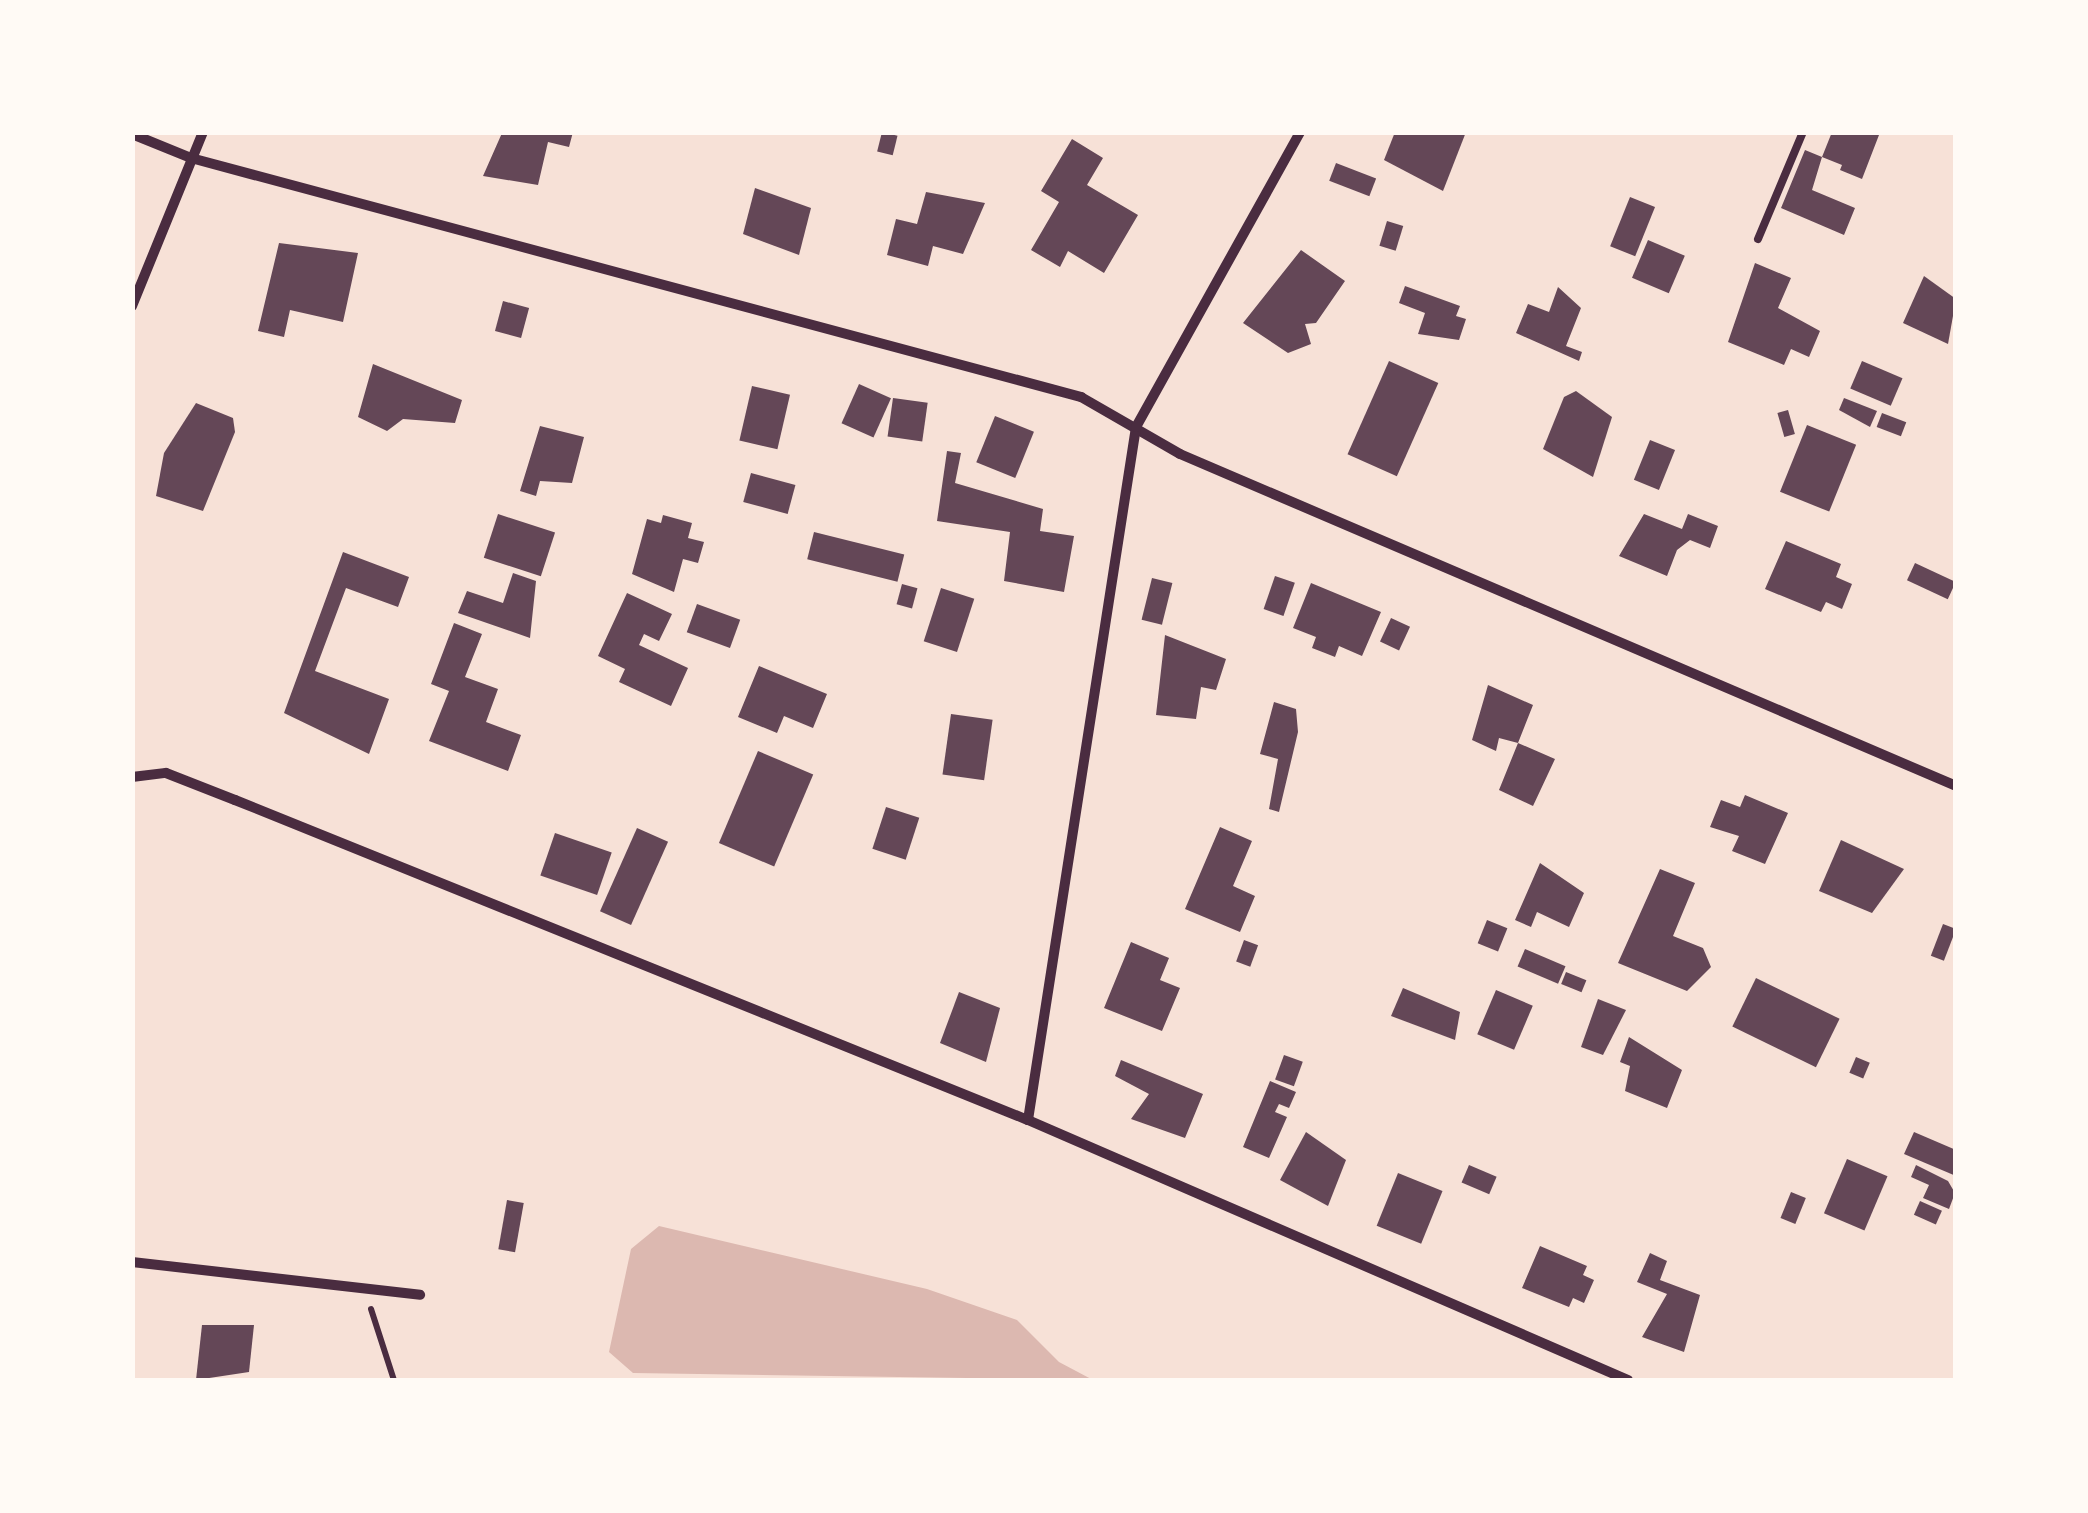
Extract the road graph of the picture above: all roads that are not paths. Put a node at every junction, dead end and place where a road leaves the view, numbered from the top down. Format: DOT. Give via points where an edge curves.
graph roads {
  1 [pos="203,132"];
  2 [pos="1300,132"];
  3 [pos="1803,132"];
  4 [pos="132,134"];
  5 [pos="191,158"];
  6 [pos="1758,240"];
  7 [pos="132,306"];
  8 [pos="1136,428"];
  9 [pos="132,776"];
  10 [pos="1956,786"];
  11 [pos="1028,1120"];
  12 [pos="132,1262"];
  13 [pos="420,1294"];
  14 [pos="1628,1380"];
  1 -- 5 [label="street"];
  2 -- 8 [label="street"];
  3 -- 6 [label="lane"];
  4 -- 5 [label="street"];
  5 -- 7 [label="street"];
  5 -- 8 [label="street" via="1081,397"];
  8 -- 10 [label="street" via="1180,454"];
  8 -- 11 [label="street"];
  9 -- 11 [label="street" via="166,773"];
  11 -- 14 [label="street"];
  12 -- 13 [label="street"];
}
